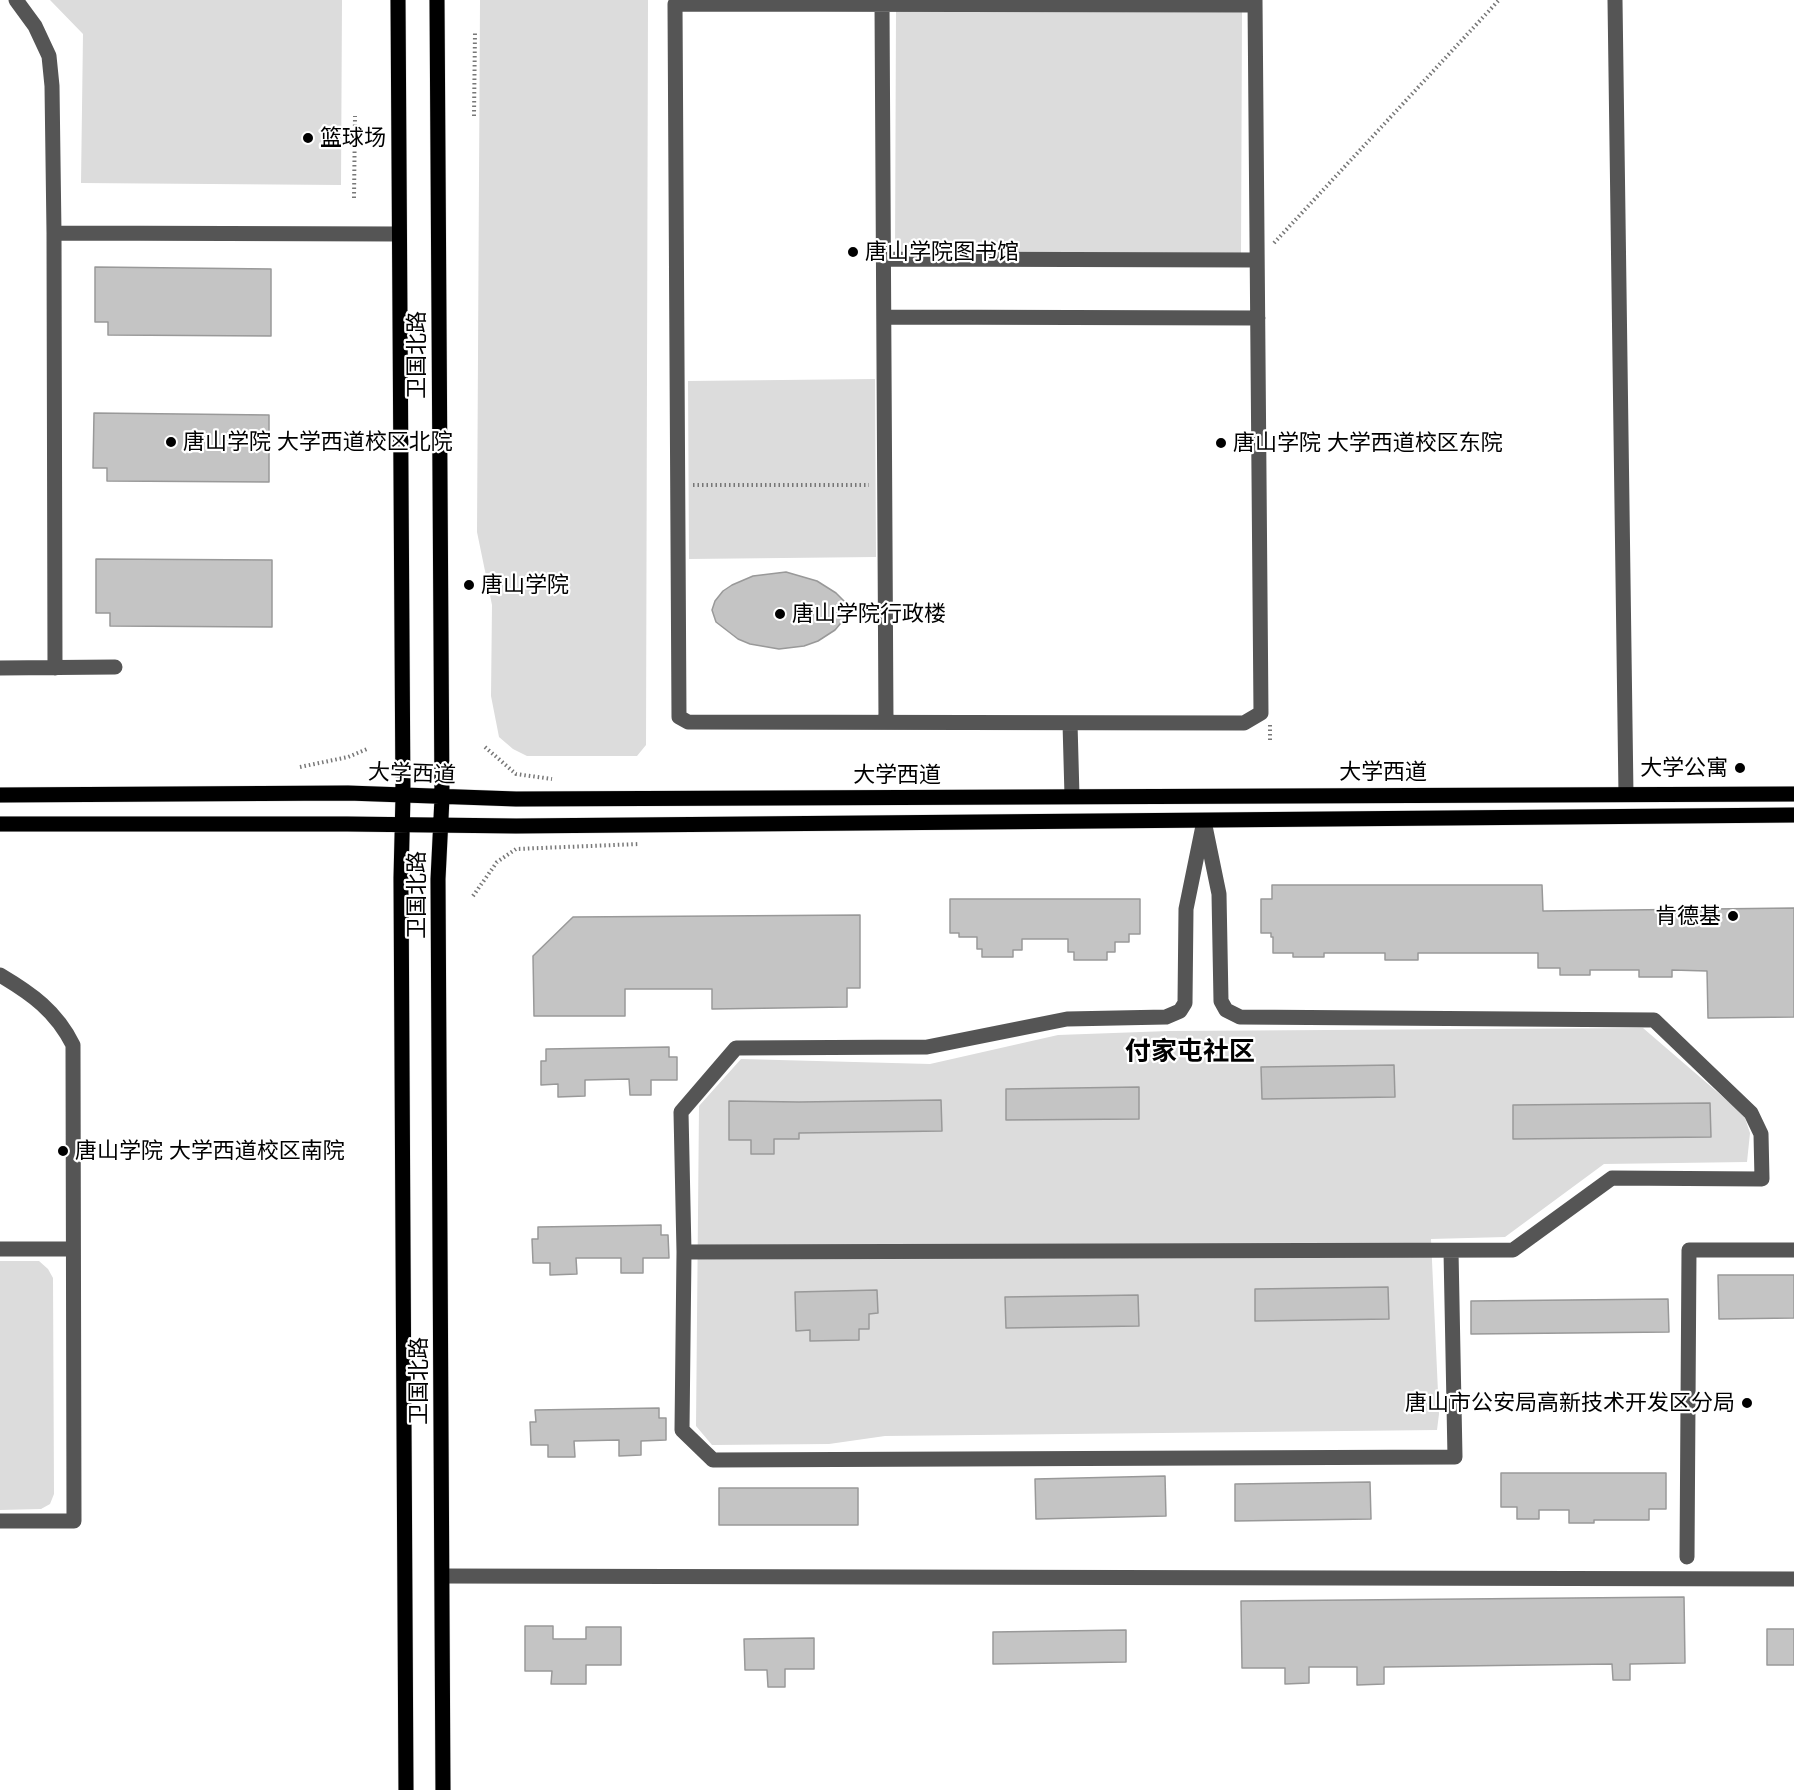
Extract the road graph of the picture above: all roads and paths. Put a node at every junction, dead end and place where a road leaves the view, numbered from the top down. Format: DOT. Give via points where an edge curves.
graph roads {
  1 [pos="16,0"];
  2 [pos="398,0"];
  3 [pos="437,0"];
  4 [pos="1499,0"];
  5 [pos="1616,0"];
  6 [pos="1255,2"];
  7 [pos="882,4"];
  8 [pos="475,32"];
  9 [pos="355,116"];
  10 [pos="474,116"];
  11 [pos="354,198"];
  12 [pos="54,233"];
  13 [pos="398,234"];
  14 [pos="1269,248"];
  15 [pos="884,259"];
  16 [pos="1257,260"];
  17 [pos="884,317"];
  18 [pos="1258,318"];
  19 [pos="678,485"];
  20 [pos="885,486"];
  21 [pos="115,667"];
  22 [pos="0,668"];
  23 [pos="55,668"];
  24 [pos="1270,719"];
  25 [pos="886,722"];
  26 [pos="1070,723"];
  27 [pos="1270,742"];
  28 [pos="485,747"];
  29 [pos="367,749"];
  30 [pos="300,767"];
  31 [pos="516,774"];
  32 [pos="1626,794"];
  33 [pos="1794,794"];
  34 [pos="0,795"];
  35 [pos="403,796"];
  36 [pos="1072,796"];
  37 [pos="442,798"];
  38 [pos="1794,815"];
  39 [pos="1204,820"];
  40 [pos="0,825"];
  41 [pos="402,826"];
  42 [pos="440,826"];
  43 [pos="516,849"];
  44 [pos="472,896"];
  45 [pos="0,975"];
  46 [pos="0,1249"];
  47 [pos="72,1249"];
  48 [pos="1794,1250"];
  49 [pos="1451,1251"];
  50 [pos="684,1252"];
  51 [pos="0,1521"];
  52 [pos="1687,1557"];
  53 [pos="443,1576"];
  54 [pos="1794,1579"];
  55 [pos="405,1790"];
  56 [pos="443,1790"];
  1 -- 12 [label="street" via="35,26 49,56"];
  2 -- 13 [label="main road, 卫国北路"];
  3 -- 37 [label="main road, 卫国北路"];
  4 -- 14 [label="path"];
  5 -- 32 [label="street"];
  6 -- 7 [label="street"];
  6 -- 16 [label="street"];
  7 -- 15 [label="street"];
  7 -- 19 [label="street" via="675,4"];
  8 -- 10 [label="path"];
  9 -- 11 [label="path"];
  12 -- 13 [label="street"];
  12 -- 23 [label="street"];
  13 -- 35 [label="main road, 卫国北路"];
  15 -- 16 [label="street"];
  15 -- 17 [label="street"];
  16 -- 18 [label="street"];
  17 -- 18 [label="street"];
  17 -- 20 [label="street"];
  18 -- 26 [label="street" via="1261,713 1244,723"];
  19 -- 20 [label="path"];
  19 -- 25 [label="street" via="679,717 688,722"];
  20 -- 25 [label="street"];
  21 -- 23 [label="street"];
  22 -- 23 [label="street"];
  24 -- 27 [label="path"];
  25 -- 26 [label="street"];
  26 -- 36 [label="street"];
  28 -- 31 [label="path"];
  29 -- 30 [label="path"];
  32 -- 33 [label="main road, 大学西道"];
  32 -- 36 [label="main road, 大学西道"];
  34 -- 35 [label="main road, 大学西道"];
  35 -- 37 [label="main road, 大学西道"];
  35 -- 41 [label="main road, 卫国北路"];
  36 -- 37 [label="main road, 大学西道"];
  37 -- 42 [label="main road, 卫国北路"];
  38 -- 39 [label="main road, 大学西道"];
  39 -- 42 [label="main road, 大学西道"];
  39 -- 49 [label="street" via="1219,894 1221,1001 1226,1010 1240,1017 1654,1020 1751,1113 1761,1134 1762,1179 1612,1178 1513,1250"];
  39 -- 50 [label="street" via="1186,909 1185,1003 1180,1011 1166,1017 1067,1019 927,1047 736,1048 681,1112"];
  40 -- 41 [label="main road, 大学西道"];
  41 -- 42 [label="main road, 大学西道"];
  41 -- 55 [label="main road, 卫国北路"];
  42 -- 53 [label="main road, 卫国北路"];
  43 -- 44 [label="path" via="497,862"];
  45 -- 47 [label="street" via="30,993 63,1025 73,1045"];
  46 -- 47 [label="street"];
  47 -- 51 [label="street" via="74,1521"];
  48 -- 52 [label="street" via="1689,1250"];
  49 -- 50 [label="street"];
  49 -- 50 [label="street" via="1455,1457 737,1460 713,1460 682,1430"];
  53 -- 54 [label="street"];
  53 -- 56 [label="main road, 卫国北路"];
}
